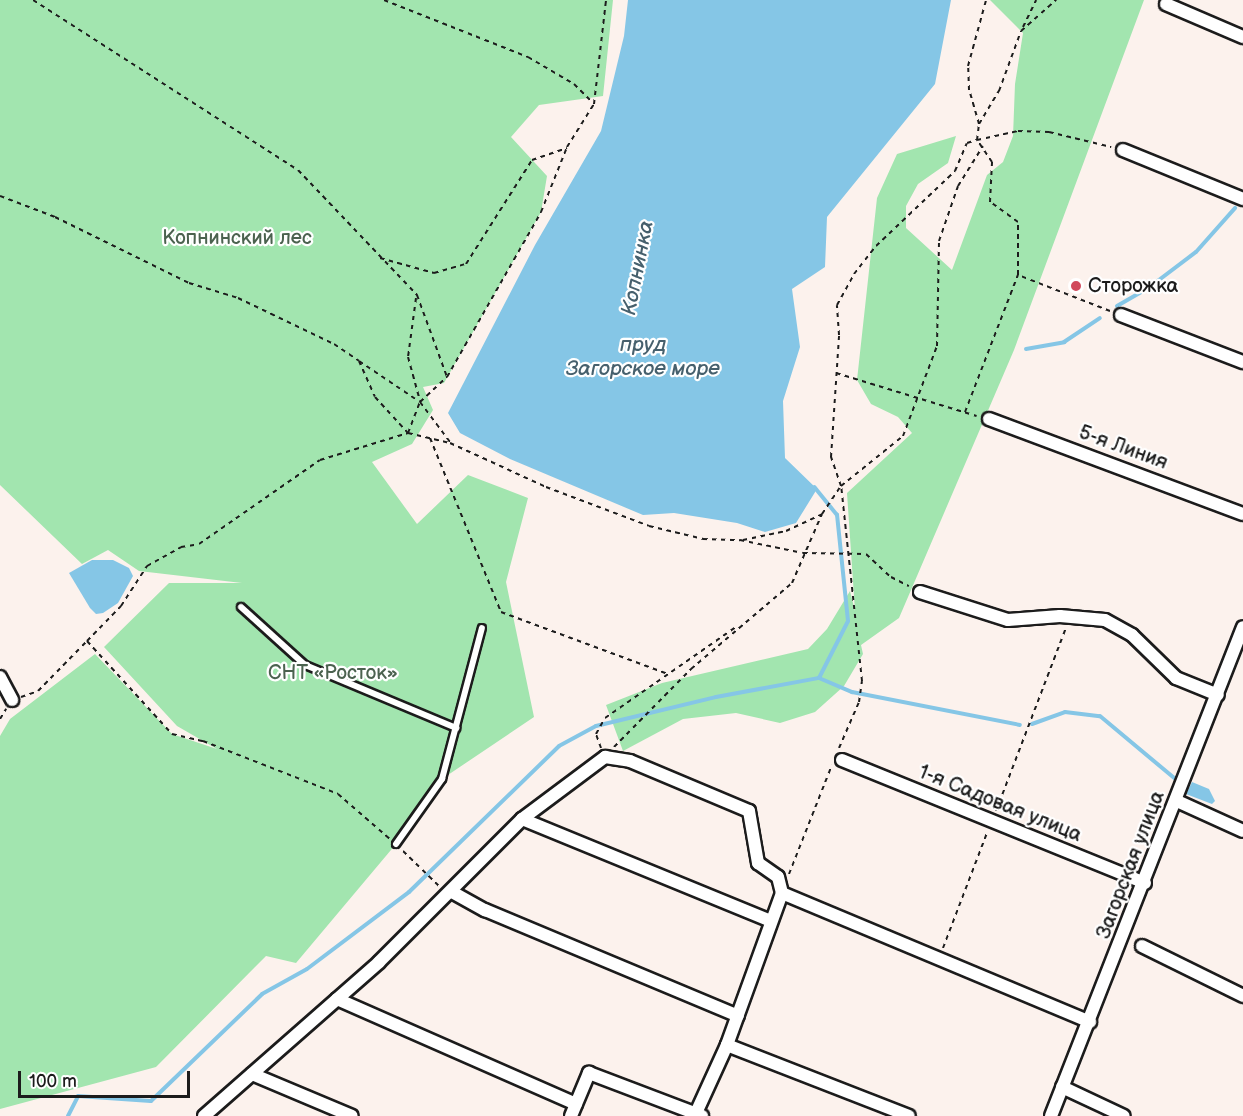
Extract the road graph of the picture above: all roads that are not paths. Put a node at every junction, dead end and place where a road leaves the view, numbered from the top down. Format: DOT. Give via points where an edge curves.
graph roads {
  1 [pos="1166,4"];
  2 [pos="1243,37"];
  3 [pos="1123,150"];
  4 [pos="1243,199"];
  5 [pos="1121,315"];
  6 [pos="1243,362"];
  7 [pos="989,419"];
  8 [pos="1243,514"];
  9 [pos="920,592"];
  10 [pos="241,607"];
  11 [pos="1243,627"];
  12 [pos="482,628"];
  13 [pos="1237,661"];
  14 [pos="0,677"];
  15 [pos="1218,695"];
  16 [pos="12,700"];
  17 [pos="456,728"];
  18 [pos="842,760"];
  19 [pos="1177,801"];
  20 [pos="522,819"];
  21 [pos="1243,831"];
  22 [pos="396,844"];
  23 [pos="1144,883"];
  24 [pos="452,892"];
  25 [pos="782,893"];
  26 [pos="771,921"];
  27 [pos="1142,945"];
  28 [pos="1243,996"];
  29 [pos="337,999"];
  30 [pos="738,1016"];
  31 [pos="1089,1022"];
  32 [pos="727,1045"];
  33 [pos="252,1074"];
  34 [pos="1062,1087"];
  35 [pos="574,1110"];
  36 [pos="699,1115"];
  37 [pos="204,1116"];
  38 [pos="352,1116"];
  39 [pos="909,1116"];
  40 [pos="1051,1116"];
  41 [pos="1124,1116"];
  1 -- 2 [label="street"];
  3 -- 4 [label="street"];
  5 -- 6 [label="street"];
  7 -- 8 [label="street, 5-я Линия"];
  9 -- 15 [label="street" via="1008,620 1105,620 1132,635 1176,678"];
  10 -- 17 [label="lane" via="305,665"];
  11 -- 13 [label="street, Загорская улица"];
  12 -- 17 [label="lane"];
  13 -- 15 [label="street, Загорская улица"];
  14 -- 16 [label="street"];
  15 -- 19 [label="street, Загорская улица"];
  17 -- 22 [label="lane" via="442,779"];
  18 -- 23 [label="street, 1-я Садовая улица"];
  19 -- 21 [label="street"];
  19 -- 23 [label="street, Загорская улица"];
  20 -- 24 [label="street"];
  20 -- 25 [label="street" via="605,757 630,761 749,811 758,863 778,877"];
  20 -- 26 [label="street"];
  23 -- 31 [label="street, Загорская улица"];
  24 -- 29 [label="street"];
  24 -- 30 [label="street" via="485,910"];
  25 -- 26 [label="street"];
  25 -- 31 [label="street"];
  26 -- 30 [label="street"];
  27 -- 28 [label="street"];
  29 -- 33 [label="street"];
  29 -- 35 [label="street"];
  30 -- 32 [label="street"];
  31 -- 34 [label="street, Загорская улица"];
  32 -- 36 [label="street"];
  32 -- 39 [label="street"];
  33 -- 37 [label="street"];
  33 -- 38 [label="street"];
  34 -- 40 [label="street, Загорская улица"];
  34 -- 41 [label="street"];
  35 -- 36 [label="street" via="589,1073"];
}
